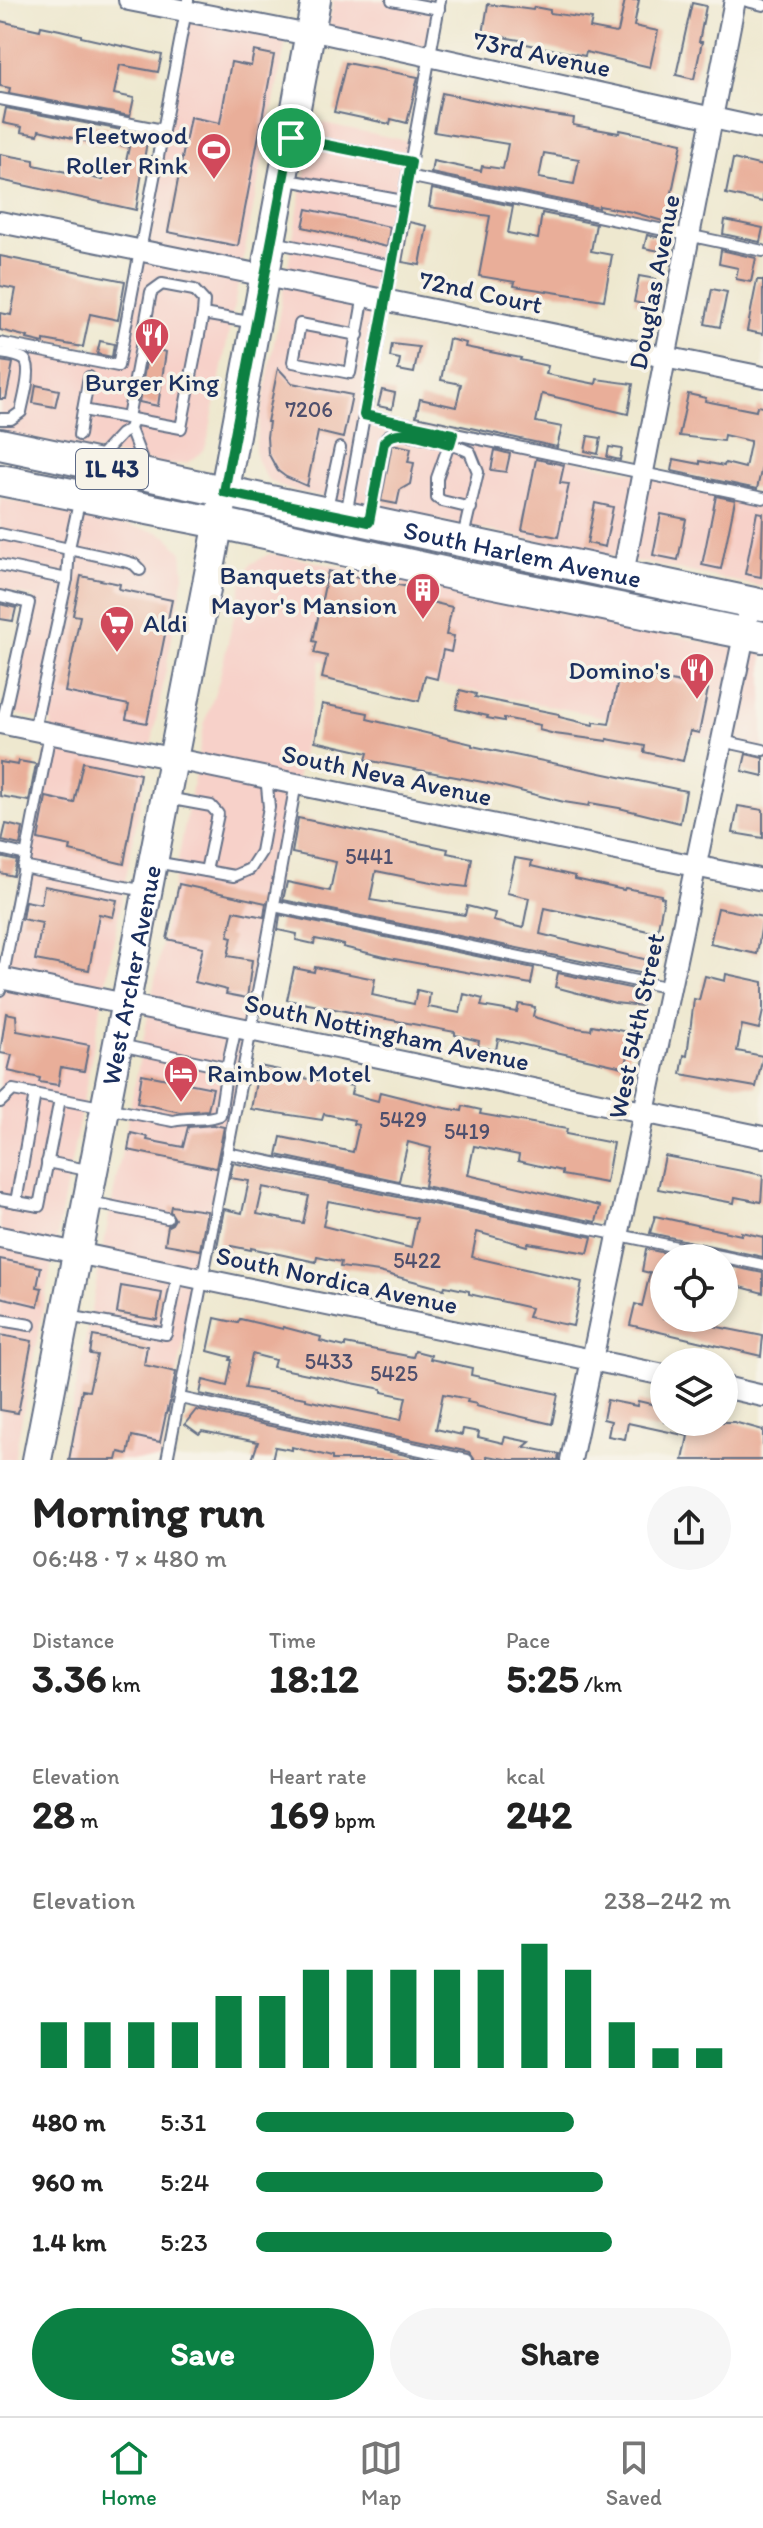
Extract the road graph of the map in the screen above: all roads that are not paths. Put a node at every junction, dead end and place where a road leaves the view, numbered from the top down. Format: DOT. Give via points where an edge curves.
graph roads {
  1 [pos="129,0"];
  2 [pos="316,0"];
  3 [pos="392,0"];
  4 [pos="735,0"];
  5 [pos="743,0"];
  6 [pos="440,5"];
  7 [pos="763,5"];
  8 [pos="187,6"];
  9 [pos="310,32"];
  10 [pos="430,56"];
  11 [pos="0,99"];
  12 [pos="713,118"];
  13 [pos="763,129"];
  14 [pos="163,130"];
  15 [pos="291,138"];
  16 [pos="411,162"];
  17 [pos="408,176"];
  18 [pos="283,179"];
  19 [pos="403,201"];
  20 [pos="0,222"];
  21 [pos="690,236"];
  22 [pos="271,241"];
  23 [pos="140,251"];
  24 [pos="763,251"];
  25 [pos="391,266"];
  26 [pos="265,274"];
  27 [pos="364,295"];
  28 [pos="385,299"];
  29 [pos="203,314"];
  30 [pos="256,323"];
  31 [pos="358,335"];
  32 [pos="0,343"];
  33 [pos="0,353"];
  34 [pos="666,357"];
  35 [pos="89,377"];
  36 [pos="763,377"];
  37 [pos="83,410"];
  38 [pos="364,415"];
  39 [pos="0,419"];
  40 [pos="130,422"];
  41 [pos="79,435"];
  42 [pos="451,439"];
  43 [pos="0,444"];
  44 [pos="340,448"];
  45 [pos="92,465"];
  46 [pos="643,474"];
  47 [pos="149,476"];
  48 [pos="0,480"];
  49 [pos="224,492"];
  50 [pos="80,496"];
  51 [pos="763,498"];
  52 [pos="471,508"];
  53 [pos="347,517"];
  54 [pos="219,523"];
  55 [pos="0,534"];
  56 [pos="462,541"];
  57 [pos="69,548"];
  58 [pos="0,565"];
  59 [pos="140,570"];
  60 [pos="623,574"];
  61 [pos="67,579"];
  62 [pos="0,596"];
  63 [pos="757,603"];
  64 [pos="754,635"];
  65 [pos="1,724"];
  66 [pos="42,732"];
  67 [pos="722,741"];
  68 [pos="763,750"];
  69 [pos="173,758"];
  70 [pos="262,776"];
  71 [pos="296,783"];
  72 [pos="165,798"];
  73 [pos="0,849"];
  74 [pos="26,855"];
  75 [pos="153,862"];
  76 [pos="696,866"];
  77 [pos="23,867"];
  78 [pos="206,871"];
  79 [pos="763,880"];
  80 [pos="147,891"];
  81 [pos="274,906"];
  82 [pos="1,982"];
  83 [pos="670,988"];
  84 [pos="125,1004"];
  85 [pos="243,1029"];
  86 [pos="118,1045"];
  87 [pos="227,1068"];
  88 [pos="35,1094"];
  89 [pos="60,1099"];
  90 [pos="0,1102"];
  91 [pos="106,1108"];
  92 [pos="644,1112"];
  93 [pos="763,1137"];
  94 [pos="227,1153"];
  95 [pos="47,1162"];
  96 [pos="94,1171"];
  97 [pos="0,1199"];
  98 [pos="16,1202"];
  99 [pos="88,1202"];
  100 [pos="167,1218"];
  101 [pos="618,1235"];
  102 [pos="0,1237"];
  103 [pos="79,1253"];
  104 [pos="763,1265"];
  105 [pos="178,1274"];
  106 [pos="203,1279"];
  107 [pos="66,1315"];
  108 [pos="0,1320"];
  109 [pos="30,1325"];
  110 [pos="592,1360"];
  111 [pos="650,1372"];
  112 [pos="738,1390"];
  113 [pos="763,1396"];
  114 [pos="180,1398"];
  115 [pos="37,1460"];
  116 [pos="167,1460"];
  117 [pos="467,1460"];
  118 [pos="571,1460"];
  1 -- 8 [label="street, 73rd Avenue"];
  2 -- 9 [label="main road, West Archer Avenue"];
  3 -- 6 [label="lane"];
  4 -- 12 [label="street, Douglas Avenue"];
  5 -- 7 [label="lane"];
  6 -- 10 [label="lane"];
  8 -- 9 [label="street, 73rd Avenue"];
  8 -- 14 [label="lane"];
  9 -- 10 [label="street, 73rd Avenue"];
  9 -- 15 [label="main road, West Archer Avenue"];
  10 -- 12 [label="street, 73rd Avenue"];
  10 -- 16 [label="lane"];
  11 -- 14 [label="lane"];
  12 -- 13 [label="street, 73rd Avenue"];
  12 -- 21 [label="street, Douglas Avenue"];
  14 -- 23 [label="lane"];
  15 -- 16 [label="lane"];
  15 -- 18 [label="main road, West Archer Avenue"];
  16 -- 17 [label="lane"];
  17 -- 19 [label="lane"];
  17 -- 21 [label="lane"];
  18 -- 19 [label="lane"];
  18 -- 22 [label="main road, West Archer Avenue"];
  19 -- 25 [label="lane"];
  20 -- 23 [label="street, 72nd Court"];
  21 -- 24 [label="lane"];
  21 -- 34 [label="street, Douglas Avenue"];
  22 -- 25 [label="lane"];
  22 -- 26 [label="main road, West Archer Avenue"];
  23 -- 26 [label="street, 72nd Court"];
  23 -- 32 [label="lane" via="118,366"];
  25 -- 28 [label="lane"];
  26 -- 27 [label="street, 72nd Court"];
  26 -- 30 [label="main road, West Archer Avenue"];
  27 -- 28 [label="street, 72nd Court"];
  27 -- 31 [label="lane"];
  28 -- 34 [label="street, 72nd Court"];
  28 -- 38 [label="lane"];
  29 -- 30 [label="lane"];
  29 -- 40 [label="lane" via="181,428"];
  29 -- 40 [label="lane" via="204,301 194,290 162,284 151,292"];
  30 -- 49 [label="main road, West Archer Avenue"];
  31 -- 31 [label="lane" via="350,373 293,362 300,324"];
  33 -- 39 [label="lane" via="24,359 29,372 21,412"];
  34 -- 36 [label="street, 72nd Court"];
  34 -- 46 [label="street, Douglas Avenue"];
  35 -- 37 [label="lane"];
  37 -- 40 [label="lane"];
  37 -- 41 [label="lane"];
  38 -- 42 [label="lane"];
  38 -- 53 [label="lane"];
  40 -- 45 [label="lane"];
  40 -- 47 [label="lane"];
  42 -- 46 [label="lane"];
  42 -- 52 [label="lane" via="470,452 478,472"];
  42 -- 52 [label="lane" via="437,478 437,498"];
  42 -- 53 [label="lane" via="397,433 388,437"];
  43 -- 45 [label="main road, South Harlem Avenue / IL 43"];
  44 -- 53 [label="lane"];
  45 -- 47 [label="main road, South Harlem Avenue / IL 43"];
  46 -- 51 [label="lane"];
  46 -- 60 [label="street, Douglas Avenue"];
  47 -- 49 [label="main road, South Harlem Avenue / IL 43"];
  48 -- 50 [label="main road, South Harlem Avenue / IL 43"];
  49 -- 53 [label="main road, South Harlem Avenue / IL 43"];
  49 -- 54 [label="main road, West Archer Avenue"];
  50 -- 54 [label="main road, South Harlem Avenue / IL 43"];
  50 -- 57 [label="lane"];
  52 -- 56 [label="lane"];
  53 -- 56 [label="main road, South Harlem Avenue / IL 43"];
  54 -- 64 [label="main road, South Harlem Avenue / IL 43"];
  54 -- 69 [label="main road, West Archer Avenue"];
  55 -- 57 [label="lane"];
  56 -- 60 [label="main road, South Harlem Avenue / IL 43"];
  57 -- 59 [label="lane"];
  57 -- 61 [label="lane"];
  58 -- 61 [label="lane"];
  60 -- 63 [label="main road, South Harlem Avenue / IL 43"];
  61 -- 66 [label="lane"];
  62 -- 65 [label="lane" via="29,603"];
  63 -- 64 [label="street, West 54th Street"];
  64 -- 67 [label="street, West 54th Street"];
  65 -- 66 [label="street, South Neva Avenue"];
  66 -- 69 [label="street, South Neva Avenue"];
  66 -- 74 [label="lane"];
  67 -- 68 [label="lane"];
  67 -- 76 [label="street, West 54th Street"];
  69 -- 70 [label="street, South Neva Avenue"];
  69 -- 72 [label="main road, West Archer Avenue"];
  70 -- 71 [label="street, South Neva Avenue"];
  70 -- 78 [label="lane" via="269,807 257,862 241,875"];
  71 -- 76 [label="street, South Neva Avenue"];
  71 -- 81 [label="lane"];
  72 -- 75 [label="main road, West Archer Avenue"];
  72 -- 78 [label="lane" via="211,806 218,814"];
  73 -- 74 [label="lane"];
  74 -- 77 [label="lane"];
  75 -- 78 [label="lane"];
  75 -- 80 [label="main road, West Archer Avenue"];
  76 -- 79 [label="street, South Neva Avenue"];
  76 -- 83 [label="street, West 54th Street"];
  77 -- 80 [label="lane"];
  77 -- 82 [label="lane"];
  80 -- 84 [label="main road, West Archer Avenue"];
  81 -- 83 [label="lane"];
  81 -- 85 [label="lane"];
  82 -- 84 [label="street, South Nottingham Avenue"];
  83 -- 92 [label="street, West 54th Street"];
  84 -- 85 [label="street, South Nottingham Avenue"];
  84 -- 86 [label="main road, West Archer Avenue"];
  85 -- 87 [label="lane"];
  85 -- 92 [label="street, South Nottingham Avenue"];
  85 -- 94 [label="lane"];
  86 -- 87 [label="lane"];
  86 -- 91 [label="main road, West Archer Avenue"];
  87 -- 91 [label="lane" via="220,1115 205,1120 173,1121"];
  88 -- 89 [label="lane"];
  88 -- 90 [label="lane" via="13,1090"];
  88 -- 98 [label="lane"];
  89 -- 91 [label="lane"];
  89 -- 95 [label="lane"];
  91 -- 96 [label="main road, West Archer Avenue"];
  92 -- 93 [label="street, South Nottingham Avenue"];
  92 -- 101 [label="street, West 54th Street"];
  94 -- 101 [label="lane"];
  94 -- 106 [label="lane"];
  95 -- 96 [label="lane"];
  95 -- 98 [label="lane" via="39,1206"];
  96 -- 99 [label="main road, West Archer Avenue"];
  97 -- 98 [label="lane"];
  99 -- 100 [label="lane"];
  99 -- 103 [label="main road, West Archer Avenue"];
  101 -- 104 [label="lane"];
  101 -- 110 [label="street, West 54th Street"];
  102 -- 103 [label="street, South Nordica Avenue"];
  103 -- 105 [label="street, South Nordica Avenue"];
  103 -- 107 [label="main road, West Archer Avenue"];
  105 -- 106 [label="street, South Nordica Avenue"];
  105 -- 107 [label="lane" via="166,1334"];
  106 -- 110 [label="street, South Nordica Avenue"];
  106 -- 114 [label="lane"];
  107 -- 115 [label="main road, West Archer Avenue"];
  108 -- 109 [label="lane"];
  110 -- 111 [label="street, South Nordica Avenue"];
  110 -- 118 [label="street, West 54th Street"];
  112 -- 113 [label="street"];
  114 -- 116 [label="lane"];
  114 -- 117 [label="lane"];
}
